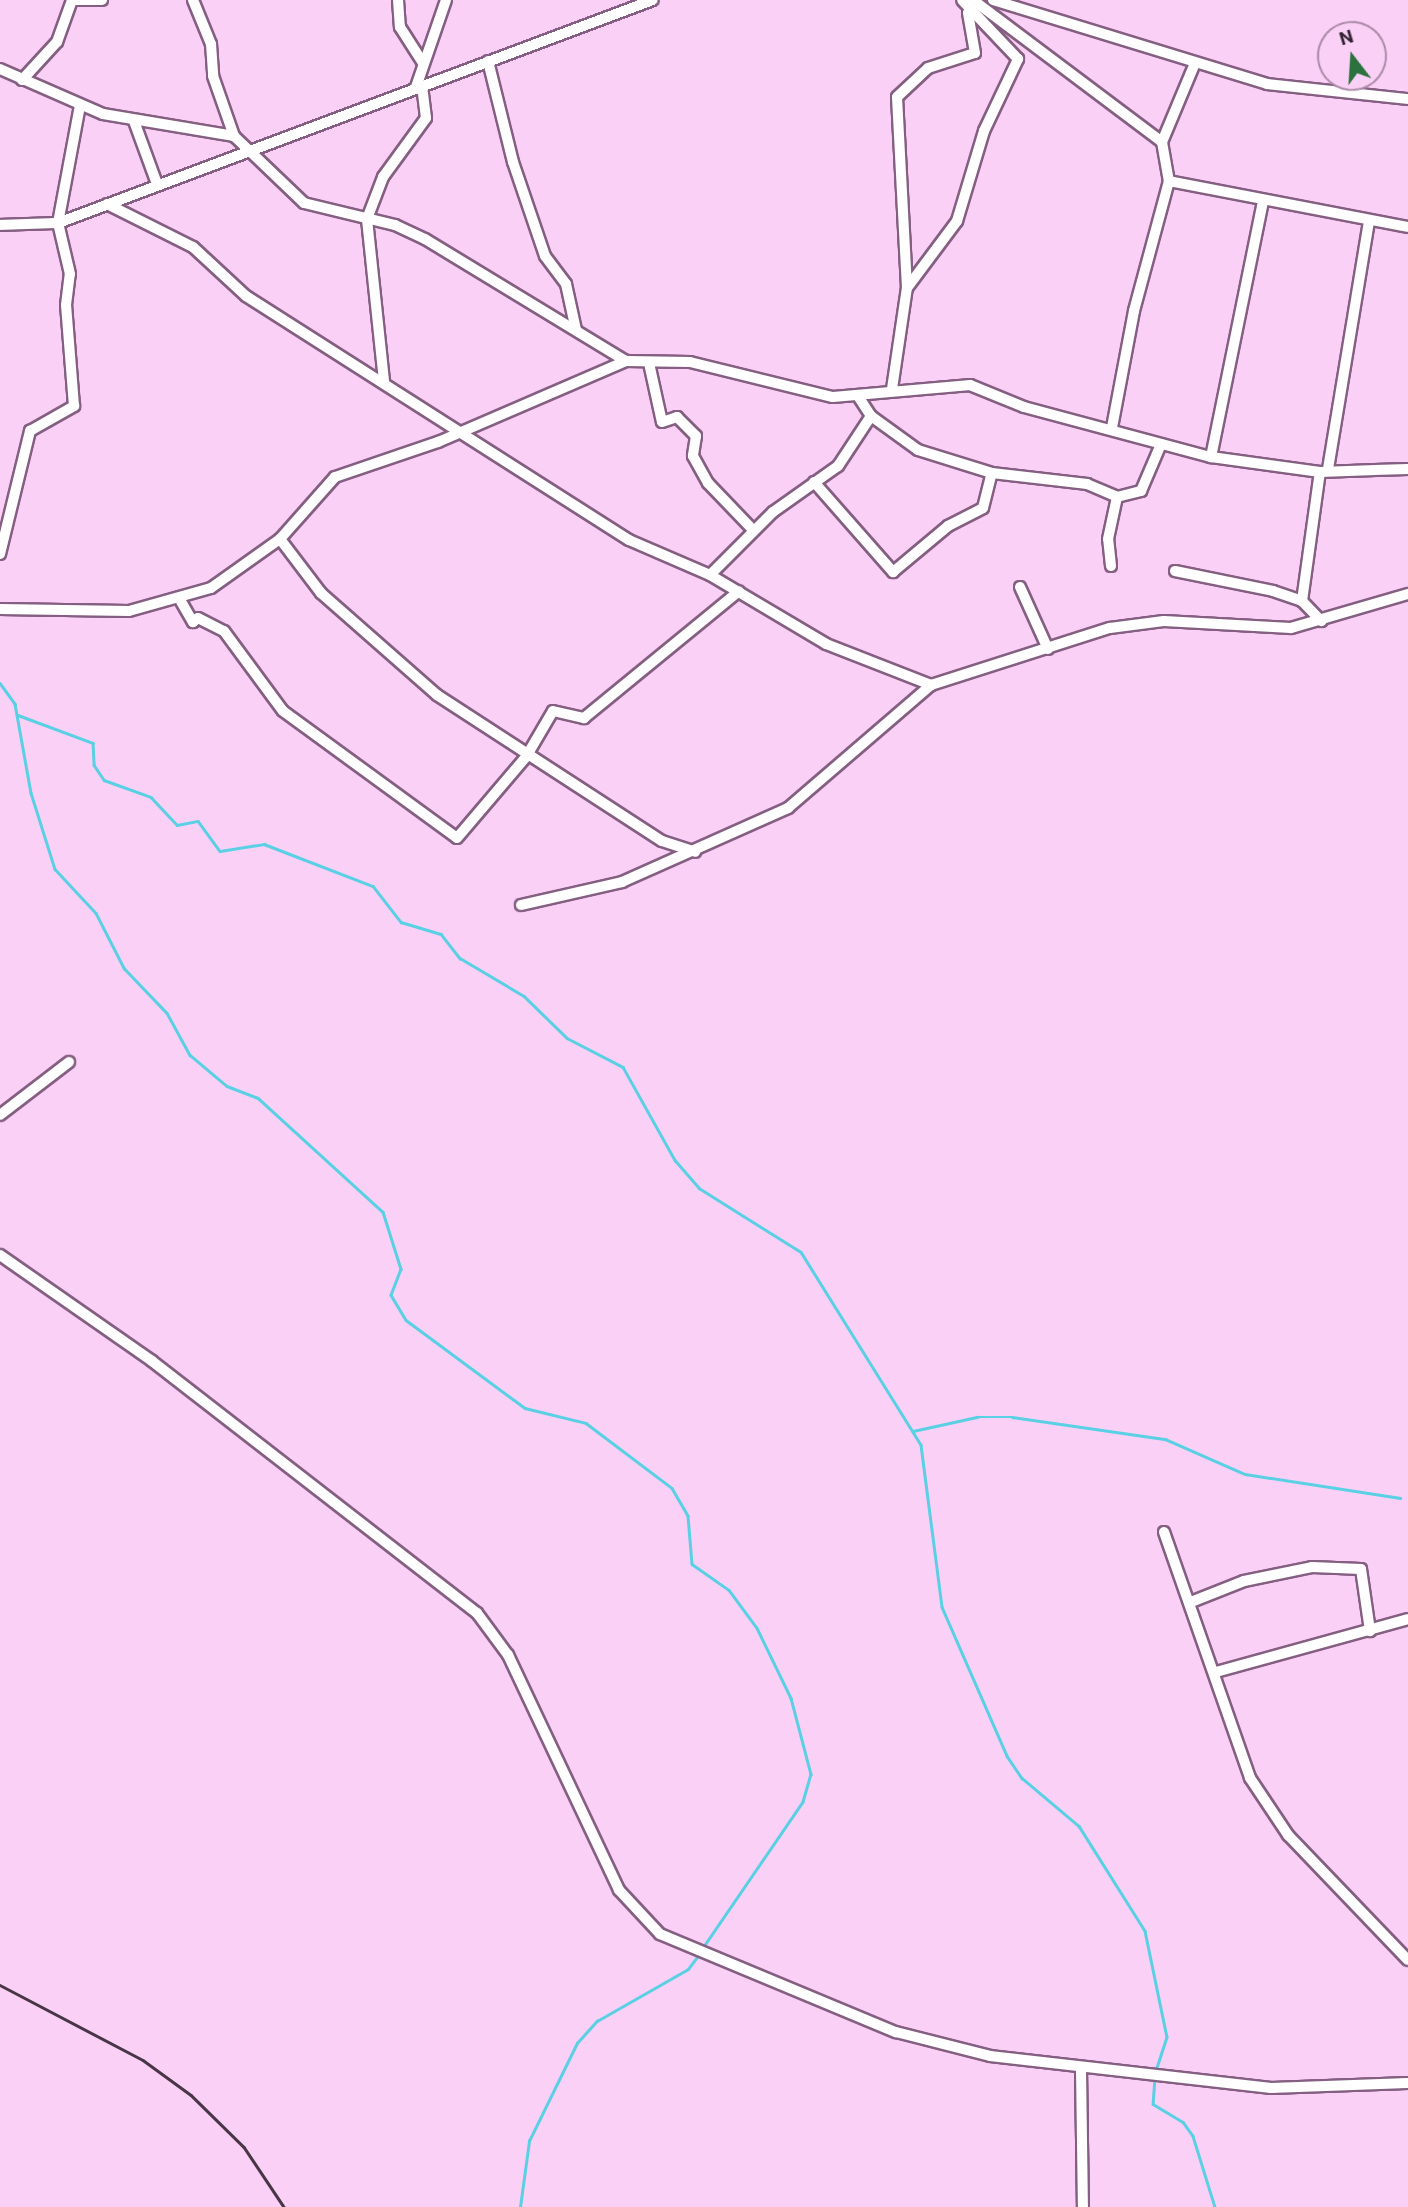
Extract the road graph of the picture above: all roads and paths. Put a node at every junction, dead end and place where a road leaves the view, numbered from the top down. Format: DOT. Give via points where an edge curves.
graph roads {
  1 [pos="74,0"];
  2 [pos="102,0"];
  3 [pos="192,0"];
  4 [pos="398,0"];
  5 [pos="446,0"];
  6 [pos="653,0"];
  7 [pos="962,0"];
  8 [pos="973,0"];
  9 [pos="993,0"];
  10 [pos="968,13"];
  11 [pos="488,61"];
  12 [pos="423,63"];
  13 [pos="1195,63"];
  14 [pos="0,69"];
  15 [pos="22,80"];
  16 [pos="419,86"];
  17 [pos="1408,99"];
  18 [pos="80,106"];
  19 [pos="134,121"];
  20 [pos="234,136"];
  21 [pos="1162,142"];
  22 [pos="243,150"];
  23 [pos="1169,181"];
  24 [pos="158,184"];
  25 [pos="1263,202"];
  26 [pos="107,204"];
  27 [pos="367,219"];
  28 [pos="1369,222"];
  29 [pos="58,223"];
  30 [pos="0,225"];
  31 [pos="1408,228"];
  32 [pos="908,288"];
  33 [pos="576,330"];
  34 [pos="626,361"];
  35 [pos="649,363"];
  36 [pos="384,381"];
  37 [pos="892,388"];
  38 [pos="858,396"];
  39 [pos="872,416"];
  40 [pos="1112,426"];
  41 [pos="462,430"];
  42 [pos="1161,444"];
  43 [pos="1211,457"];
  44 [pos="1408,469"];
  45 [pos="1324,471"];
  46 [pos="992,474"];
  47 [pos="814,482"];
  48 [pos="1117,497"];
  49 [pos="5,504"];
  50 [pos="754,531"];
  51 [pos="280,539"];
  52 [pos="0,554"];
  53 [pos="1111,566"];
  54 [pos="1175,570"];
  55 [pos="710,575"];
  56 [pos="1020,587"];
  57 [pos="739,591"];
  58 [pos="1408,594"];
  59 [pos="179,598"];
  60 [pos="1302,601"];
  61 [pos="0,609"];
  62 [pos="1321,621"];
  63 [pos="1048,649"];
  64 [pos="931,685"];
  65 [pos="526,757"];
  66 [pos="695,852"];
  67 [pos="521,905"];
  68 [pos="69,1062"];
  69 [pos="0,1115"];
  70 [pos="0,1255"];
  71 [pos="1164,1532"];
  72 [pos="1191,1602"];
  73 [pos="1408,1619"];
  74 [pos="1370,1631"];
  75 [pos="1216,1672"];
  76 [pos="1408,1959"];
  77 [pos="1081,2069"];
  78 [pos="1408,2083"];
  79 [pos="1083,2207"];
  1 -- 2 [label="street"];
  1 -- 15 [label="street" via="57,42"];
  3 -- 20 [label="street" via="211,44 213,76"];
  4 -- 12 [label="street" via="400,27"];
  5 -- 12 [label="street"];
  6 -- 11 [label="street"];
  7 -- 10 [label="street"];
  8 -- 21 [label="street"];
  9 -- 13 [label="street"];
  10 -- 32 [label="street" via="975,53 928,68 897,97"];
  10 -- 32 [label="street" via="1000,33 1018,59 984,131 957,221"];
  11 -- 16 [label="street"];
  11 -- 33 [label="street" via="513,162 545,256 566,284"];
  12 -- 16 [label="street"];
  13 -- 17 [label="street" via="1267,84"];
  13 -- 21 [label="street"];
  14 -- 15 [label="street"];
  15 -- 18 [label="street"];
  16 -- 22 [label="street"];
  16 -- 27 [label="street" via="426,118 383,177"];
  18 -- 19 [label="street"];
  18 -- 29 [label="street"];
  19 -- 20 [label="street"];
  19 -- 24 [label="street"];
  20 -- 22 [label="street"];
  21 -- 23 [label="street"];
  22 -- 24 [label="street"];
  22 -- 27 [label="street" via="258,156 304,203"];
  23 -- 25 [label="street"];
  23 -- 40 [label="street" via="1134,310"];
  24 -- 26 [label="street"];
  25 -- 28 [label="street"];
  25 -- 43 [label="street"];
  26 -- 29 [label="street"];
  26 -- 36 [label="street" via="193,247 247,296"];
  27 -- 33 [label="street" via="395,225 461,257"];
  27 -- 36 [label="street"];
  28 -- 31 [label="street"];
  28 -- 45 [label="street"];
  29 -- 30 [label="street"];
  29 -- 49 [label="street" via="71,274 66,305 74,406 30,431"];
  32 -- 37 [label="street"];
  33 -- 34 [label="street"];
  34 -- 35 [label="street"];
  34 -- 41 [label="street"];
  35 -- 38 [label="street" via="690,362 806,392"];
  35 -- 50 [label="street" via="662,422 677,417 696,436 693,456 708,483"];
  36 -- 41 [label="street"];
  37 -- 38 [label="street"];
  37 -- 40 [label="street" via="970,385 1024,407"];
  38 -- 39 [label="street"];
  39 -- 46 [label="street" via="918,450"];
  39 -- 47 [label="street" via="838,466"];
  40 -- 42 [label="street"];
  41 -- 51 [label="street" via="335,477"];
  41 -- 55 [label="street" via="629,540"];
  42 -- 43 [label="street"];
  42 -- 48 [label="street" via="1141,491"];
  43 -- 45 [label="street"];
  44 -- 45 [label="street"];
  45 -- 60 [label="street"];
  46 -- 47 [label="street" via="983,508 948,526 893,572"];
  46 -- 48 [label="street" via="1087,484"];
  47 -- 50 [label="street"];
  48 -- 53 [label="street" via="1108,539"];
  49 -- 52 [label="street"];
  50 -- 55 [label="street"];
  51 -- 59 [label="street" via="211,588"];
  51 -- 65 [label="street" via="345,617 437,695"];
  54 -- 60 [label="street"];
  55 -- 57 [label="street"];
  56 -- 63 [label="street"];
  57 -- 64 [label="street" via="826,644"];
  57 -- 65 [label="street" via="584,718 553,711"];
  58 -- 62 [label="street"];
  59 -- 61 [label="street" via="130,611"];
  59 -- 65 [label="street" via="193,622 198,618 224,631 284,711 457,838"];
  60 -- 62 [label="street"];
  62 -- 63 [label="street" via="1291,628 1164,621 1110,628"];
  63 -- 64 [label="street"];
  64 -- 66 [label="street" via="807,795"];
  65 -- 66 [label="street" via="662,841"];
  66 -- 67 [label="street" via="622,882"];
  68 -- 69 [label="street"];
  70 -- 77 [label="street" via="131,1346 477,1613 508,1655 619,1890 640,1918 709,1958 920,2040"];
  71 -- 72 [label="street"];
  72 -- 74 [label="street" via="1244,1581 1312,1567 1351,1567 1361,1569"];
  72 -- 75 [label="street"];
  73 -- 74 [label="street"];
  74 -- 75 [label="street"];
  75 -- 76 [label="street" via="1237,1749 1268,1807"];
  77 -- 78 [label="street" via="1271,2088"];
  77 -- 79 [label="street"];
}
